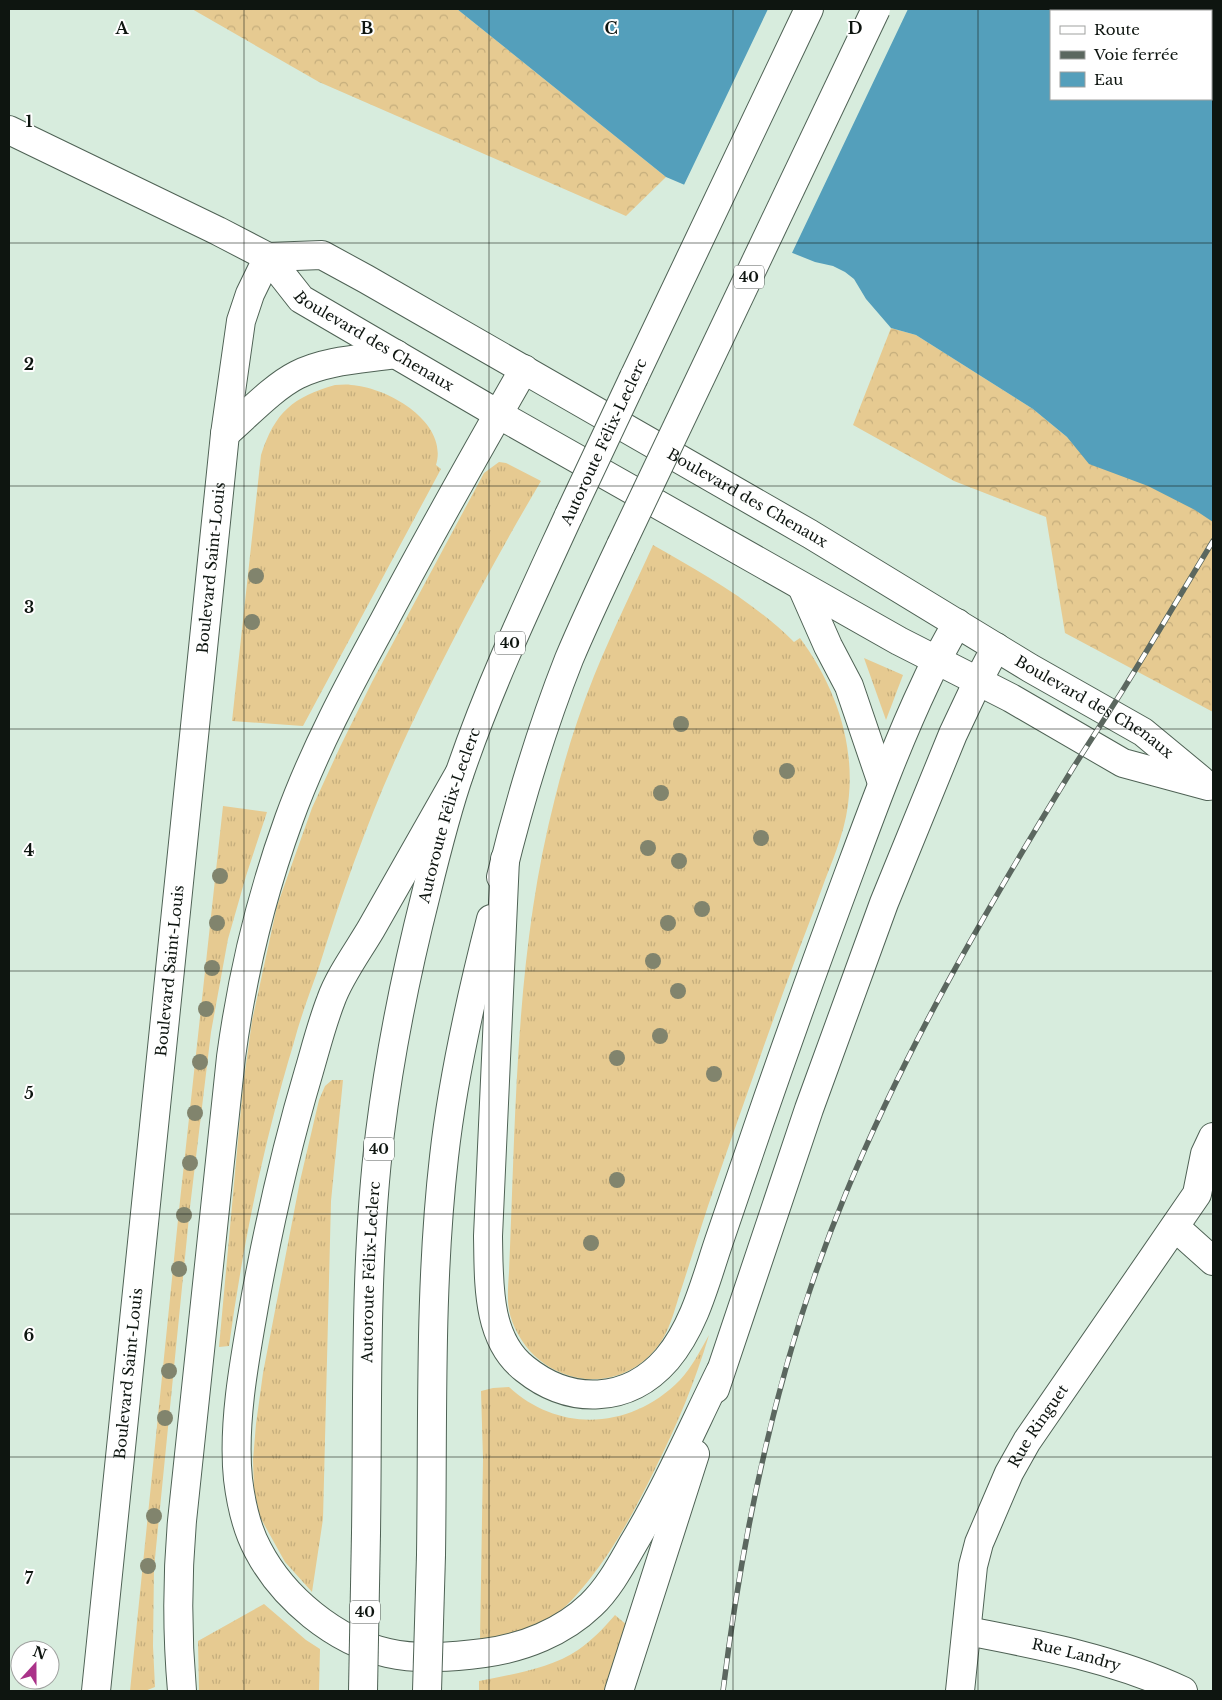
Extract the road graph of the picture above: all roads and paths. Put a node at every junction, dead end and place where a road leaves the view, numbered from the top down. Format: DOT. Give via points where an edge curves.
graph roads {
  1 [pos="809,9"];
  2 [pos="876,9"];
  3 [pos="9,130"];
  4 [pos="268,257"];
  5 [pos="396,354"];
  6 [pos="524,369"];
  7 [pos="498,414"];
  8 [pos="225,434"];
  9 [pos="802,587"];
  10 [pos="957,623"];
  11 [pos="996,647"];
  12 [pos="936,661"];
  13 [pos="978,681"];
  14 [pos="459,774"];
  15 [pos="882,783"];
  16 [pos="1211,787"];
  17 [pos="505,858"];
  18 [pos="1213,1138"];
  19 [pos="1208,1196"];
  20 [pos="1174,1227"];
  21 [pos="1213,1261"];
  22 [pos="720,1372"];
  23 [pos="967,1631"];
  24 [pos="96,1691"];
  25 [pos="182,1691"];
  26 [pos="364,1691"];
  27 [pos="427,1691"];
  28 [pos="620,1691"];
  29 [pos="960,1691"];
  30 [pos="1183,1691"];
  1 -- 14 [label="main road, Autoroute Félix-Leclerc / 40, bridge" via="508,648"];
  2 -- 17 [label="main road, 40, bridge" via="583,629 534,757"];
  3 -- 4 [label="main road, Boulevard des Chenaux"];
  4 -- 5 [label="main road, Boulevard des Chenaux" via="302,300"];
  4 -- 6 [label="main road, Boulevard des Chenaux" via="322,255"];
  4 -- 8 [label="main road, Boulevard Saint-Louis" via="241,321"];
  5 -- 7 [label="main road, Boulevard des Chenaux"];
  5 -- 8 [label="main road" via="325,365 299,374"];
  6 -- 7 [label="main road"];
  6 -- 10 [label="main road, Boulevard des Chenaux"];
  7 -- 9 [label="main road, Boulevard des Chenaux"];
  7 -- 25 [label="main road" via="410,572 325,736 279,847 254,933 232,1049 182,1521 178,1578"];
  8 -- 24 [label="main road, Boulevard Saint-Louis"];
  9 -- 12 [label="main road, Boulevard des Chenaux"];
  9 -- 15 [label="main road" via="849,686"];
  10 -- 11 [label="main road, Boulevard des Chenaux"];
  10 -- 12 [label="main road"];
  11 -- 13 [label="main road"];
  11 -- 16 [label="main road, Boulevard des Chenaux" via="1143,732"];
  12 -- 13 [label="main road, Boulevard des Chenaux"];
  12 -- 15 [label="main road"];
  13 -- 16 [label="main road, Boulevard des Chenaux" via="1123,763"];
  13 -- 22 [label="main road" via="929,790 866,949"];
  14 -- 22 [label="main road" via="332,997 294,1121 259,1279 239,1415 238,1481 252,1539 276,1579 298,1602 333,1629 371,1648 405,1656 458,1656 493,1652 530,1642 580,1615 594,1603 611,1580 648,1519"];
  14 -- 26 [label="main road, Autoroute Félix-Leclerc / 40, bridge" via="414,943 380,1132 370,1293"];
  15 -- 17 [label="main road" via="686,1331 668,1358 652,1374 634,1385 606,1394 576,1394 532,1375 511,1356 494,1315 488,1236"];
  17 -- 27 [label="main road, 40, bridge" via="466,1028 444,1157 436,1266"];
  18 -- 19 [label="main road, Rue Ringuet" via="1204,1154"];
  19 -- 20 [label="main road, Rue Ringuet"];
  20 -- 21 [label="main road"];
  20 -- 23 [label="main road, Rue Ringuet" via="1009,1473 978,1543"];
  22 -- 28 [label="main road"];
  23 -- 29 [label="main road, Rue Ringuet"];
  23 -- 30 [label="main road, Rue Landry" via="1078,1655"];
}
